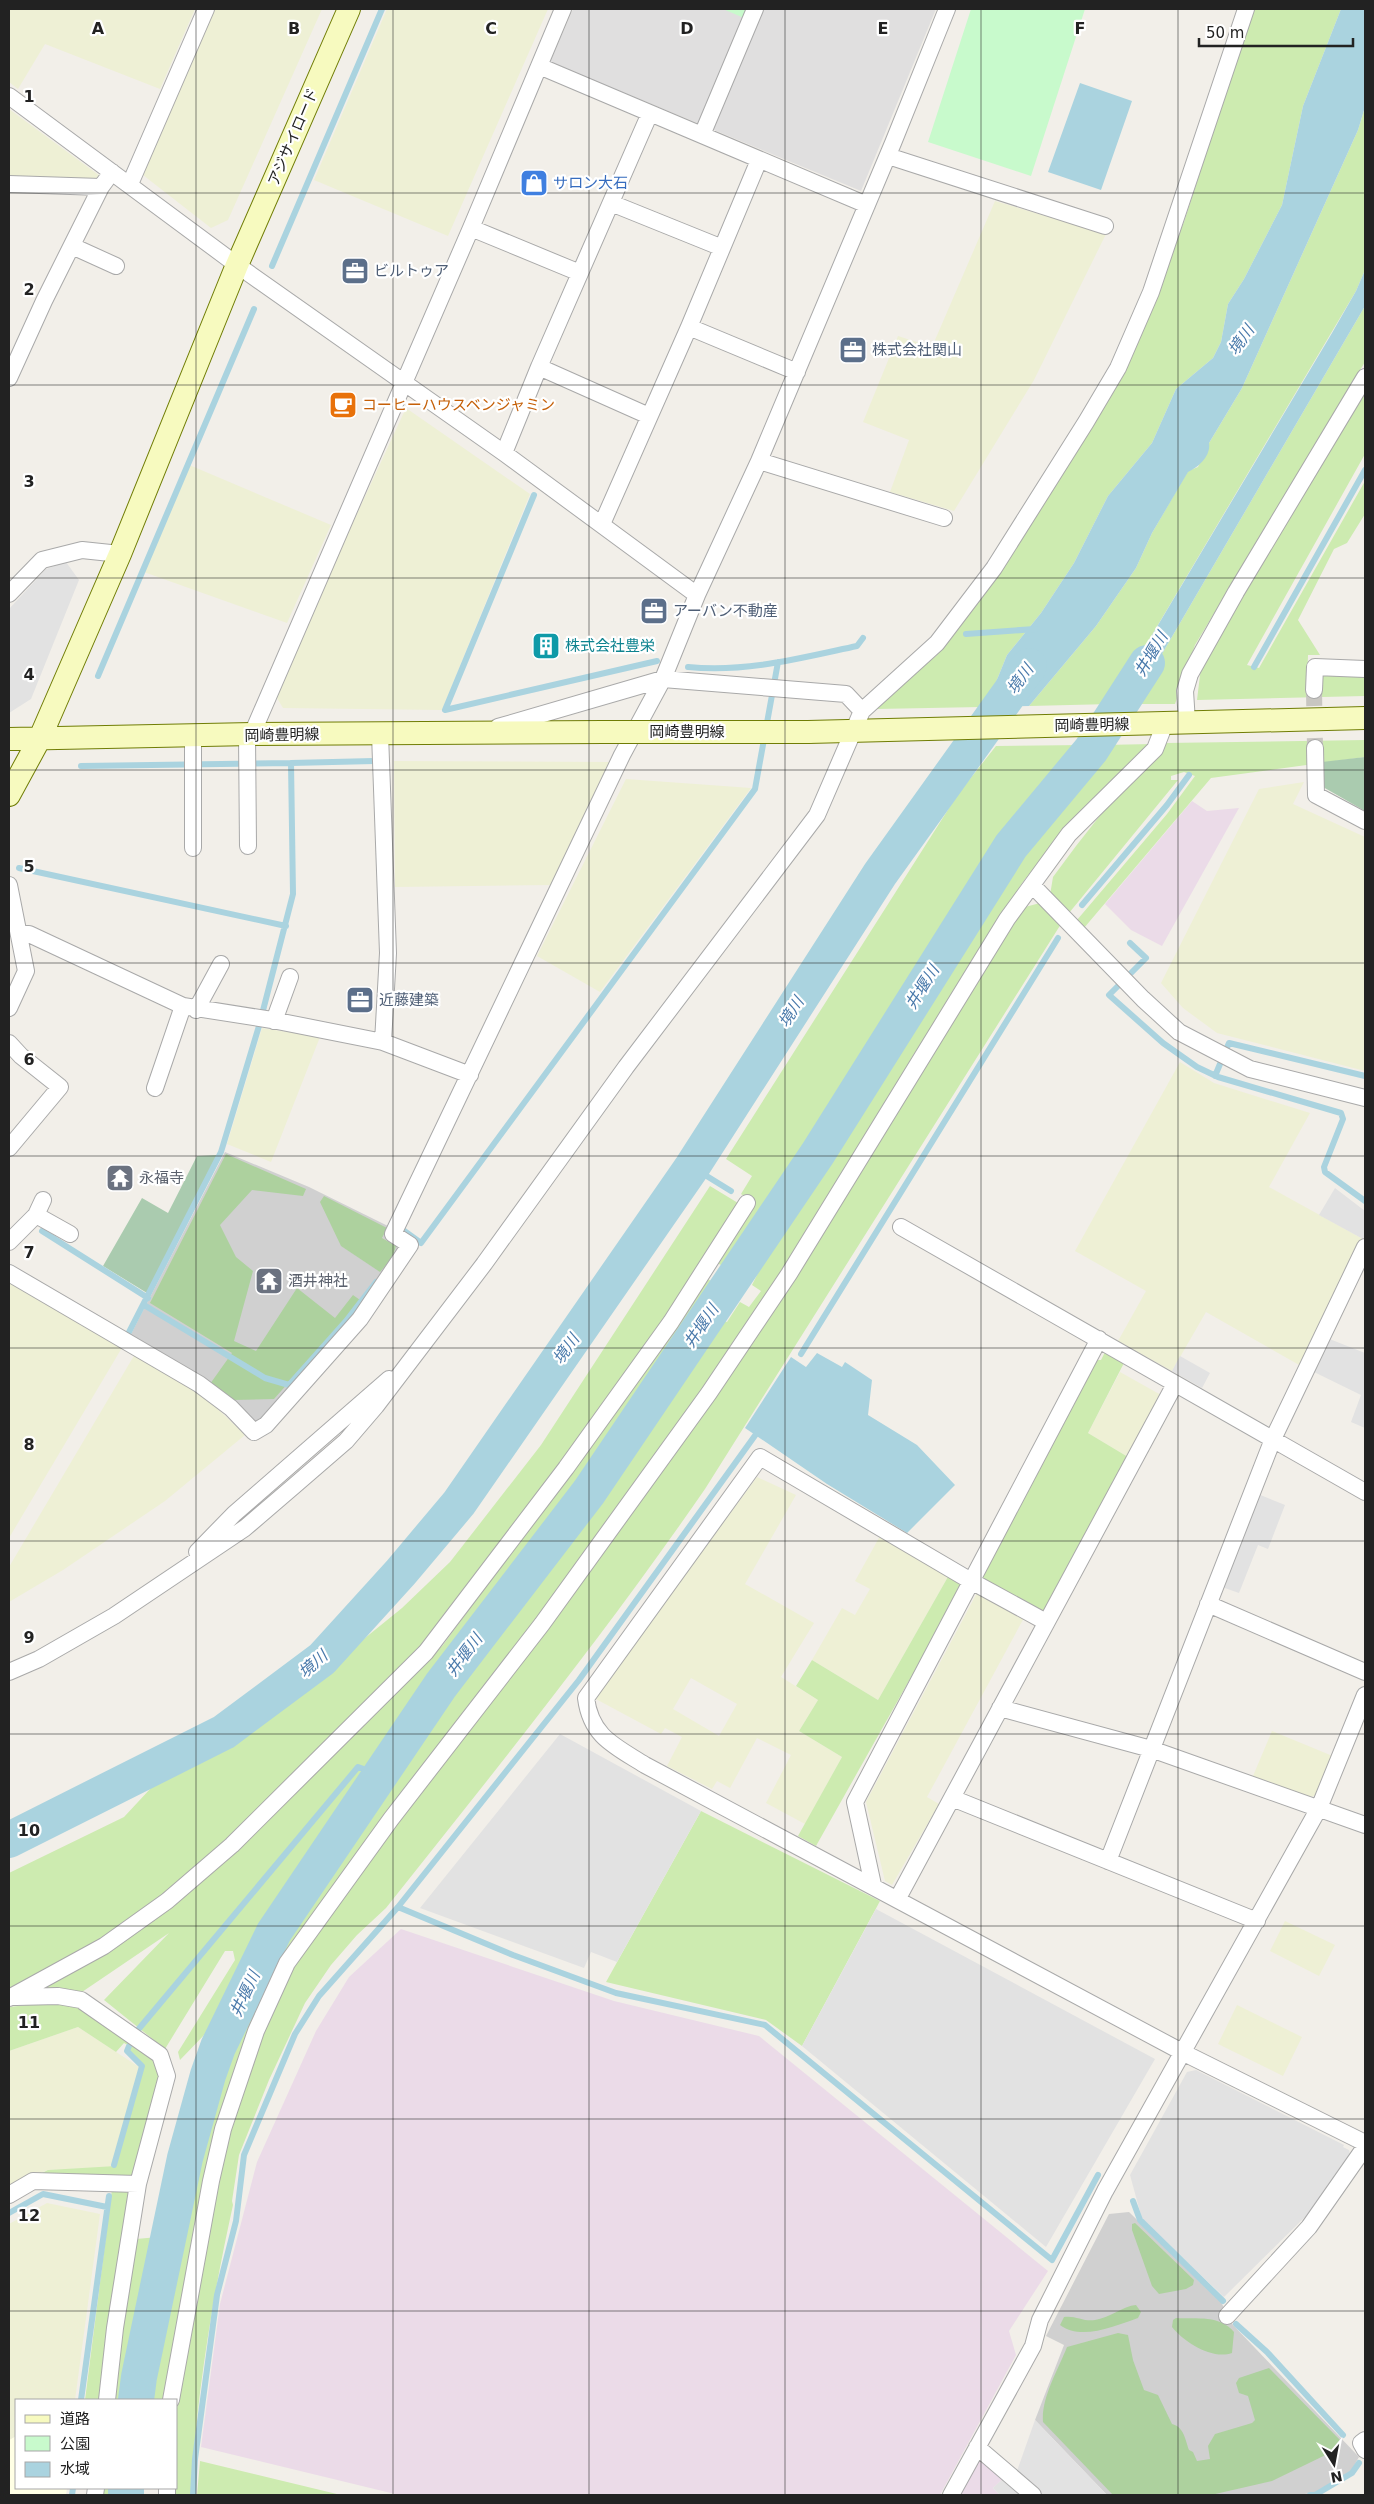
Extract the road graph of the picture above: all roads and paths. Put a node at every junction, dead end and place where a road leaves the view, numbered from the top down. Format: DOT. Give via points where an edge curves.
graph roads {
  1 [pos="206,9"];
  2 [pos="349,9"];
  3 [pos="563,9"];
  4 [pos="755,9"];
  5 [pos="947,9"];
  6 [pos="1246,9"];
  7 [pos="539,66"];
  8 [pos="9,96"];
  9 [pos="650,113"];
  10 [pos="702,134"];
  11 [pos="888,156"];
  12 [pos="759,160"];
  13 [pos="112,172"];
  14 [pos="9,184"];
  15 [pos="130,184"];
  16 [pos="101,187"];
  17 [pos="611,203"];
  18 [pos="867,205"];
  19 [pos="1105,226"];
  20 [pos="471,228"];
  21 [pos="72,246"];
  22 [pos="720,247"];
  23 [pos="238,265"];
  24 [pos="116,266"];
  25 [pos="580,273"];
  26 [pos="689,327"];
  27 [pos="539,368"];
  28 [pos="797,372"];
  29 [pos="9,378"];
  30 [pos="1365,378"];
  31 [pos="403,382"];
  32 [pos="649,416"];
  33 [pos="504,453"];
  34 [pos="760,461"];
  35 [pos="944,518"];
  36 [pos="602,524"];
  37 [pos="120,554"];
  38 [pos="9,594"];
  39 [pos="697,595"];
  40 [pos="1365,669"];
  41 [pos="663,679"];
  42 [pos="1314,690"];
  43 [pos="1365,718"];
  44 [pos="1187,722"];
  45 [pos="1161,723"];
  46 [pos="859,724"];
  47 [pos="478,733"];
  48 [pos="380,734"];
  49 [pos="249,735"];
  50 [pos="193,736"];
  51 [pos="40,738"];
  52 [pos="9,740"];
  53 [pos="1315,748"];
  54 [pos="9,795"];
  55 [pos="1365,822"];
  56 [pos="248,846"];
  57 [pos="193,848"];
  58 [pos="9,885"];
  59 [pos="1032,885"];
  60 [pos="19,934"];
  61 [pos="221,964"];
  62 [pos="290,977"];
  63 [pos="14,988"];
  64 [pos="9,1008"];
  65 [pos="190,1008"];
  66 [pos="273,1020"];
  67 [pos="383,1042"];
  68 [pos="9,1043"];
  69 [pos="470,1075"];
  70 [pos="155,1088"];
  71 [pos="1365,1098"];
  72 [pos="9,1148"];
  73 [pos="44,1200"];
  74 [pos="747,1203"];
  75 [pos="36,1215"];
  76 [pos="901,1227"];
  77 [pos="70,1234"];
  78 [pos="9,1242"];
  79 [pos="1365,1247"];
  80 [pos="9,1272"];
  81 [pos="1099,1339"];
  82 [pos="1175,1384"];
  83 [pos="1272,1440"];
  84 [pos="1365,1492"];
  85 [pos="971,1582"];
  86 [pos="1208,1604"];
  87 [pos="1046,1622"];
  88 [pos="9,1672"];
  89 [pos="1365,1672"];
  90 [pos="1365,1695"];
  91 [pos="1000,1708"];
  92 [pos="1151,1749"];
  93 [pos="952,1798"];
  94 [pos="1319,1808"];
  95 [pos="1365,1825"];
  96 [pos="1108,1861"];
  97 [pos="873,1885"];
  98 [pos="898,1898"];
  99 [pos="1258,1922"];
  100 [pos="10,1998"];
  101 [pos="1184,2053"];
  102 [pos="1365,2143"];
  103 [pos="1365,2147"];
  104 [pos="138,2184"];
  105 [pos="9,2195"];
  106 [pos="1227,2316"];
  107 [pos="107,2399"];
  108 [pos="171,2399"];
  109 [pos="1365,2440"];
  110 [pos="976,2447"];
  111 [pos="1365,2450"];
  112 [pos="951,2495"];
  113 [pos="1034,2495"];
  1 -- 15 [label="street"];
  2 -- 23 [label="main road, アジサイロード"];
  3 -- 7 [label="street"];
  4 -- 10 [label="street"];
  5 -- 11 [label="street"];
  6 -- 46 [label="street" via="1173,231 1118,368 1033,510 994,568 937,643"];
  7 -- 9 [label="street"];
  7 -- 20 [label="street"];
  8 -- 13 [label="street"];
  9 -- 10 [label="street"];
  9 -- 17 [label="street"];
  10 -- 12 [label="street"];
  11 -- 18 [label="street"];
  11 -- 19 [label="street"];
  12 -- 18 [label="street"];
  12 -- 22 [label="street"];
  13 -- 15 [label="street"];
  13 -- 16 [label="street"];
  14 -- 16 [label="street"];
  15 -- 23 [label="street"];
  16 -- 21 [label="street"];
  17 -- 22 [label="street"];
  17 -- 25 [label="street"];
  18 -- 28 [label="street"];
  20 -- 25 [label="street"];
  20 -- 31 [label="street"];
  21 -- 24 [label="street"];
  21 -- 29 [label="street"];
  22 -- 26 [label="street"];
  23 -- 31 [label="street"];
  23 -- 37 [label="main road, アジサイロード"];
  25 -- 27 [label="street"];
  26 -- 28 [label="street"];
  26 -- 32 [label="street"];
  27 -- 32 [label="street"];
  27 -- 33 [label="street"];
  28 -- 34 [label="street"];
  30 -- 44 [label="street" via="1190,674 1185,691"];
  31 -- 33 [label="street"];
  31 -- 49 [label="street"];
  32 -- 36 [label="street"];
  33 -- 36 [label="street"];
  34 -- 35 [label="street"];
  34 -- 39 [label="street"];
  36 -- 39 [label="street"];
  37 -- 38 [label="street" via="82,550 42,560"];
  37 -- 51 [label="main road, アジサイロード"];
  39 -- 41 [label="street"];
  40 -- 42 [label="street" via="1315,667"];
  41 -- 46 [label="street" via="846,694"];
  41 -- 47 [label="street"];
  41 -- 69 [label="street" via="622,755"];
  43 -- 44 [label="main road, 岡崎豊明線"];
  44 -- 45 [label="main road, 岡崎豊明線"];
  45 -- 46 [label="main road, 岡崎豊明線"];
  45 -- 59 [label="street" via="1162,731 1155,749 1069,834"];
  46 -- 47 [label="main road, 岡崎豊明線, bridge" via="808,732"];
  46 -- 88 [label="street" via="817,815 632,1059 484,1264 376,1406 346,1440 244,1528 173,1577 114,1616 39,1659"];
  47 -- 48 [label="main road, 岡崎豊明線"];
  48 -- 49 [label="main road, 岡崎豊明線"];
  48 -- 67 [label="street" via="388,953"];
  49 -- 50 [label="main road, 岡崎豊明線"];
  49 -- 56 [label="street"];
  50 -- 51 [label="main road, 岡崎豊明線"];
  50 -- 57 [label="street"];
  51 -- 52 [label="main road, 岡崎豊明線"];
  51 -- 54 [label="main road, アジサイロード"];
  53 -- 55 [label="street" via="1316,795"];
  58 -- 60 [label="street"];
  59 -- 71 [label="street" via="1179,1032 1250,1069"];
  59 -- 108 [label="street" via="961,991 789,1274 709,1393 542,1624 391,1819 287,1963 256,2031 223,2129"];
  60 -- 63 [label="street" via="26,972"];
  60 -- 65 [label="street" via="29,934"];
  61 -- 65 [label="street"];
  62 -- 66 [label="street"];
  63 -- 64 [label="street"];
  65 -- 66 [label="street"];
  65 -- 70 [label="street"];
  66 -- 67 [label="street"];
  67 -- 69 [label="street"];
  68 -- 72 [label="street" via="60,1087"];
  69 -- 80 [label="street" via="393,1234 410,1246 360,1319 266,1425 254,1432 199,1384"];
  73 -- 75 [label="street"];
  74 -- 100 [label="street" via="671,1322 566,1468 426,1652 232,1845 167,1901 104,1946"];
  75 -- 77 [label="street"];
  75 -- 78 [label="street"];
  76 -- 81 [label="street"];
  79 -- 83 [label="street"];
  81 -- 82 [label="street"];
  81 -- 85 [label="street"];
  82 -- 83 [label="street"];
  82 -- 87 [label="street"];
  83 -- 84 [label="street"];
  83 -- 86 [label="street"];
  85 -- 87 [label="street"];
  85 -- 97 [label="street" via="855,1802"];
  85 -- 97 [label="street" via="760,1457 586,1698 589,1716 597,1730 615,1746"];
  86 -- 89 [label="street"];
  86 -- 92 [label="street"];
  87 -- 91 [label="street"];
  90 -- 94 [label="street"];
  91 -- 92 [label="street"];
  91 -- 93 [label="street"];
  92 -- 94 [label="street"];
  92 -- 96 [label="street"];
  93 -- 96 [label="street"];
  93 -- 98 [label="street"];
  94 -- 95 [label="street"];
  94 -- 99 [label="street"];
  96 -- 99 [label="street"];
  97 -- 98 [label="street"];
  98 -- 101 [label="street"];
  99 -- 101 [label="street"];
  100 -- 104 [label="street" via="58,1996 81,2000 160,2055 167,2076"];
  101 -- 102 [label="street"];
  101 -- 110 [label="street" via="1105,2191 1040,2320 1033,2346"];
  103 -- 106 [label="street" via="1309,2227"];
  104 -- 105 [label="street" via="34,2181"];
  104 -- 107 [label="street"];
  109 -- 111 [label="street" via="1361,2444"];
  110 -- 112 [label="street"];
  110 -- 113 [label="street"];
}
